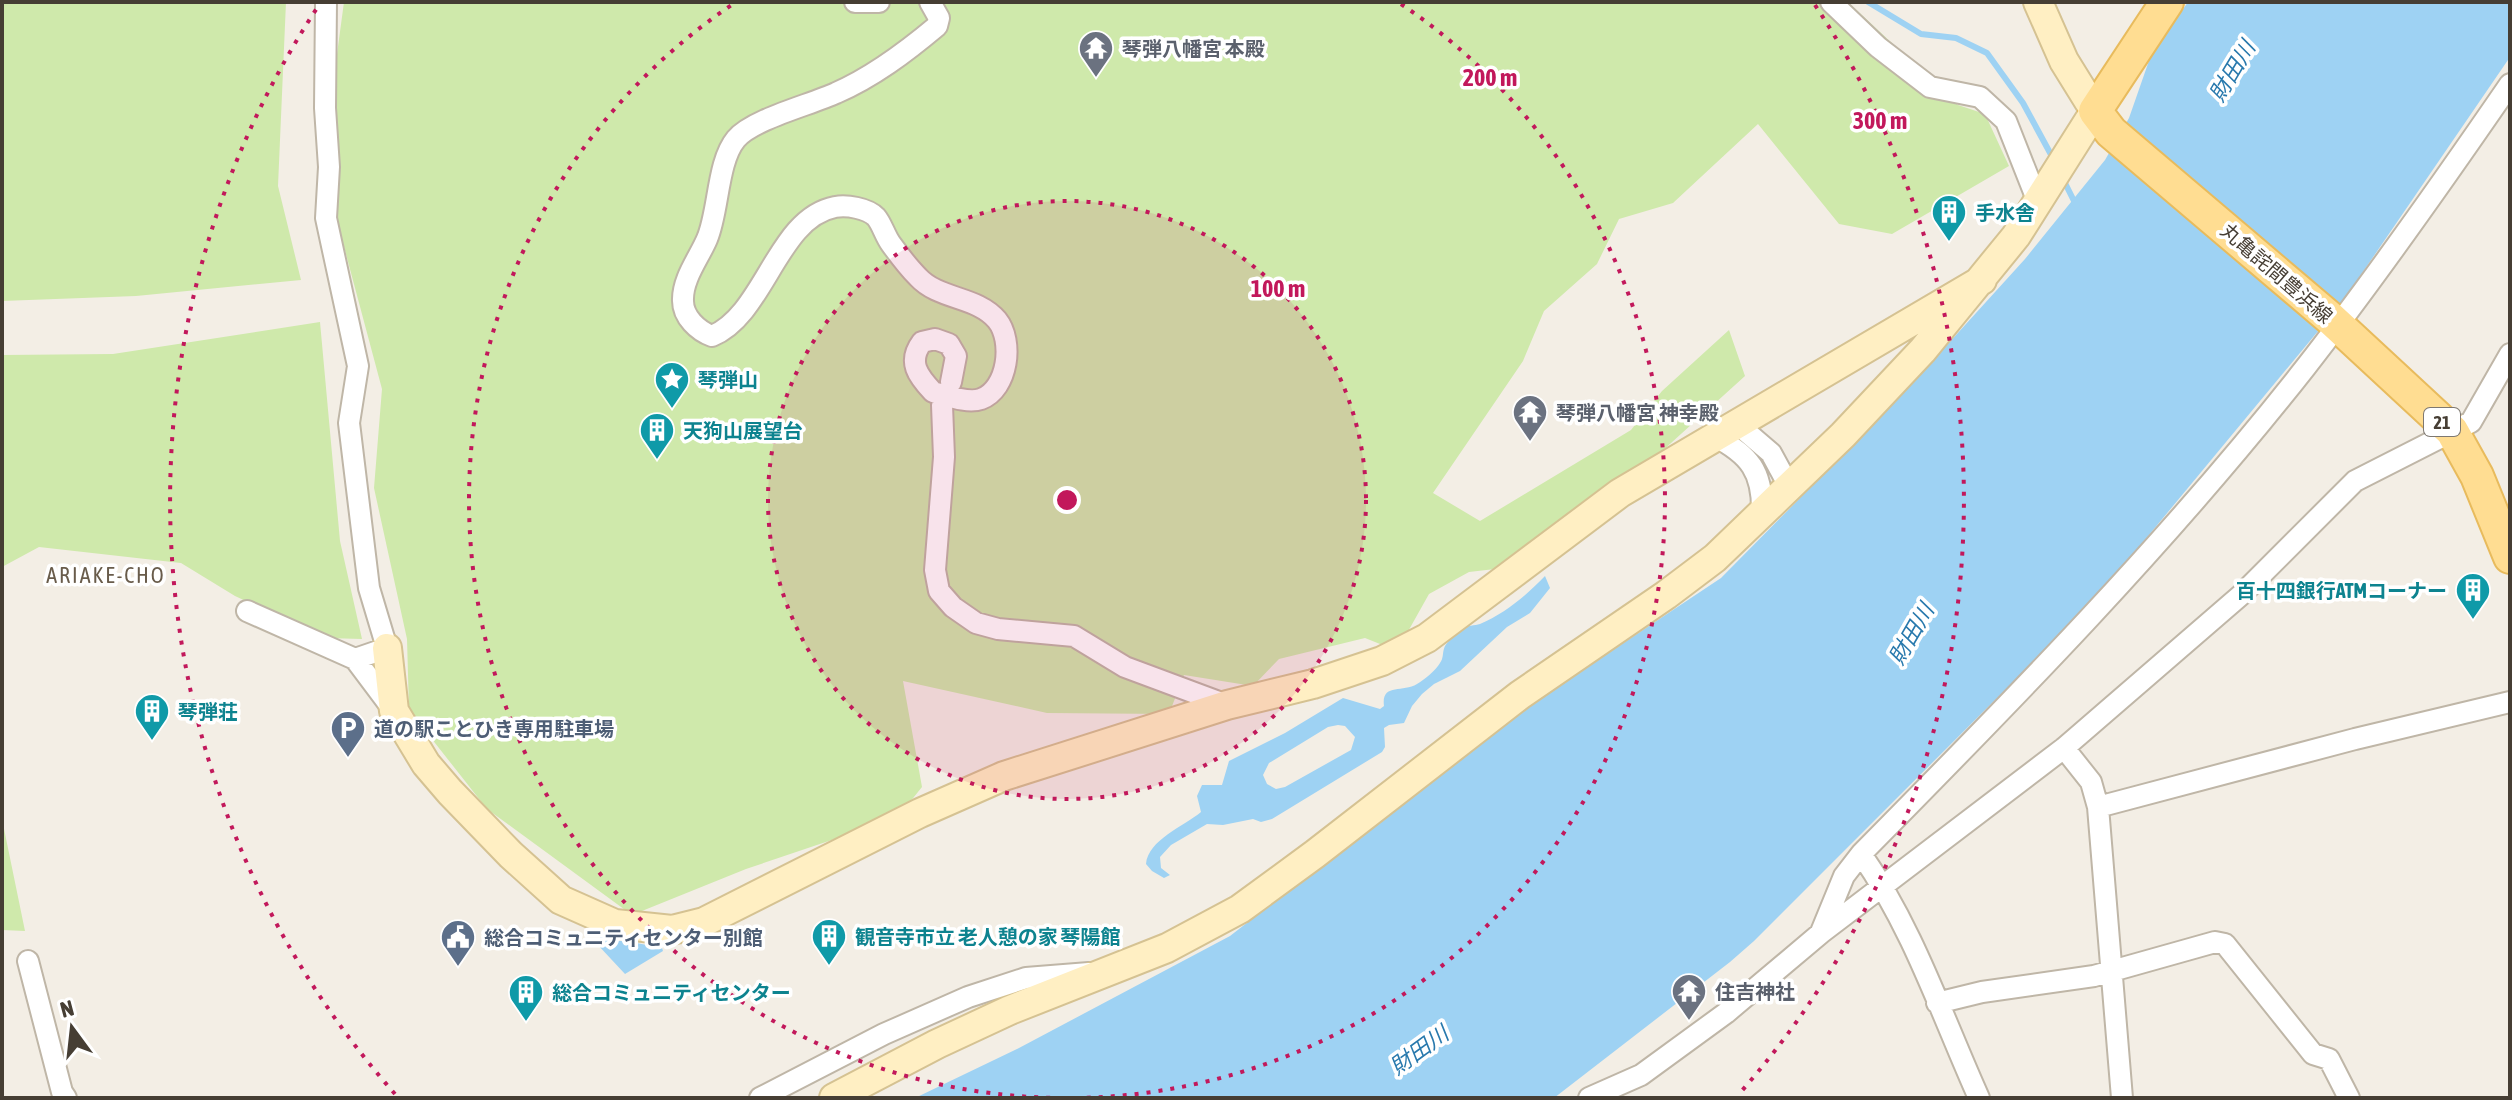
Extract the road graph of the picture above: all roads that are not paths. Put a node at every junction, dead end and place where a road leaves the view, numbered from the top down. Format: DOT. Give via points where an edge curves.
graph roads {
  1 [pos="326,2"];
  2 [pos="855,2"];
  3 [pos="879,2"];
  4 [pos="930,2"];
  5 [pos="1831,2"];
  6 [pos="2038,2"];
  7 [pos="2167,2"];
  8 [pos="2510,84"];
  9 [pos="2103,121"];
  10 [pos="2043,194"];
  11 [pos="1982,280"];
  12 [pos="2334,322"];
  13 [pos="2510,354"];
  14 [pos="951,382"];
  15 [pos="942,405"];
  16 [pos="1725,429"];
  17 [pos="2452,431"];
  18 [pos="1789,486"];
  19 [pos="1762,513"];
  20 [pos="2510,557"];
  21 [pos="247,611"];
  22 [pos="387,648"];
  23 [pos="355,659"];
  24 [pos="2510,702"];
  25 [pos="1227,705"];
  26 [pos="394,711"];
  27 [pos="2064,748"];
  28 [pos="2098,807"];
  29 [pos="1861,854"];
  30 [pos="1884,887"];
  31 [pos="1821,933"];
  32 [pos="28,961"];
  33 [pos="2111,971"];
  34 [pos="1109,972"];
  35 [pos="1937,1003"];
  36 [pos="66,1098"];
  37 [pos="760,1098"];
  38 [pos="834,1098"];
  39 [pos="1589,1098"];
  40 [pos="1979,1098"];
  41 [pos="2122,1098"];
  42 [pos="2349,1098"];
  1 -- 22 [label="street" via="326,218 358,366 349,423 369,588"];
  2 -- 3 [label="street"];
  4 -- 14 [label="street" via="939,18 937,26 897,59 838,93 769,119 735,140 712,227 684,289 683,303 702,333 721,333 743,312 796,231 834,207 855,207 875,216 890,243 934,291 987,310 999,322 1006,342 1004,375 978,400 933,392 915,367 915,352 922,342 949,344 956,356"];
  5 -- 10 [label="street" via="1930,87 1980,97 2006,121"];
  6 -- 9 [label="street" via="2064,61"];
  7 -- 9 [label="main road"];
  8 -- 12 [label="street" via="2428,204"];
  9 -- 10 [label="street" via="2070,150"];
  9 -- 12 [label="main road, 丸亀詫間豊浜線 / 21"];
  10 -- 11 [label="street"];
  11 -- 16 [label="street"];
  11 -- 18 [label="street" via="1923,350"];
  12 -- 17 [label="main road, 丸亀詫間豊浜線 / 21"];
  12 -- 29 [label="street" via="2304,369 2142,560"];
  13 -- 17 [label="street" via="2471,422"];
  15 -- 25 [label="street" via="944,457 935,570 939,591 953,607 976,623 998,629 1074,636 1125,667"];
  16 -- 18 [label="street" via="1771,453"];
  16 -- 19 [label="street" via="1756,473"];
  16 -- 25 [label="street" via="1620,493 1427,638 1382,661"];
  17 -- 20 [label="main road, 丸亀詫間豊浜線 / 21"];
  17 -- 27 [label="street" via="2355,481 2241,595"];
  18 -- 19 [label="street"];
  19 -- 34 [label="street" via="1715,558 1520,695 1240,909"];
  21 -- 23 [label="street"];
  22 -- 23 [label="street"];
  22 -- 26 [label="street"];
  23 -- 26 [label="street"];
  24 -- 28 [label="street"];
  25 -- 26 [label="street" via="1004,776 704,922 672,930 615,924 561,900 450,792"];
  27 -- 28 [label="street" via="2091,782"];
  27 -- 30 [label="street"];
  28 -- 33 [label="street"];
  29 -- 30 [label="street"];
  29 -- 31 [label="street" via="1844,876"];
  30 -- 31 [label="street"];
  30 -- 35 [label="street"];
  31 -- 39 [label="street" via="1641,1075"];
  32 -- 36 [label="street"];
  33 -- 35 [label="street"];
  33 -- 41 [label="street"];
  33 -- 42 [label="street" via="2215,942 2225,944 2313,1054 2329,1059"];
  34 -- 37 [label="street" via="1026,978 968,997"];
  34 -- 38 [label="street" via="1010,1010"];
  35 -- 40 [label="street"];
}
